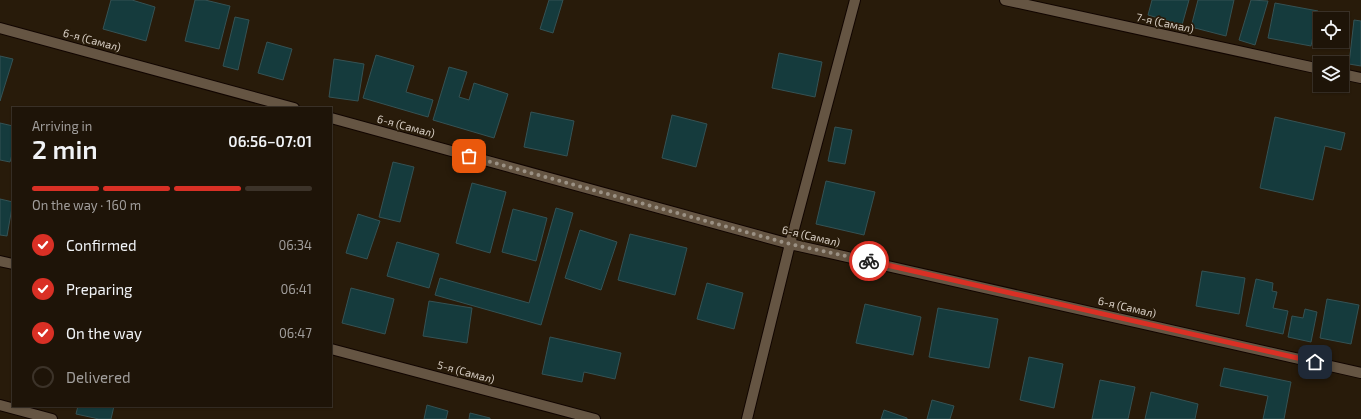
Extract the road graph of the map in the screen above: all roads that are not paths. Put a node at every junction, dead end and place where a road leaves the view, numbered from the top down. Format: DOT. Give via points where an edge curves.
graph roads {
  1 [pos="855,0"];
  2 [pos="1005,0"];
  3 [pos="0,28"];
  4 [pos="1313,67"];
  5 [pos="1349,75"];
  6 [pos="1361,78"];
  7 [pos="290,107"];
  8 [pos="332,118"];
  9 [pos="790,244"];
  10 [pos="0,261"];
  11 [pos="12,264"];
  12 [pos="332,349"];
  13 [pos="1361,372"];
  14 [pos="0,405"];
  15 [pos="52,419"];
  16 [pos="595,419"];
  17 [pos="747,419"];
  1 -- 9 [label="street"];
  2 -- 4 [label="street, 7-я (Самал)"];
  3 -- 7 [label="street, 6-я (Самал)"];
  5 -- 6 [label="street"];
  8 -- 9 [label="street, 6-я (Самал)"];
  9 -- 13 [label="street, 6-я (Самал)"];
  9 -- 17 [label="street"];
  10 -- 11 [label="street"];
  12 -- 16 [label="street, 5-я (Самал)"];
  14 -- 15 [label="street"];
}
